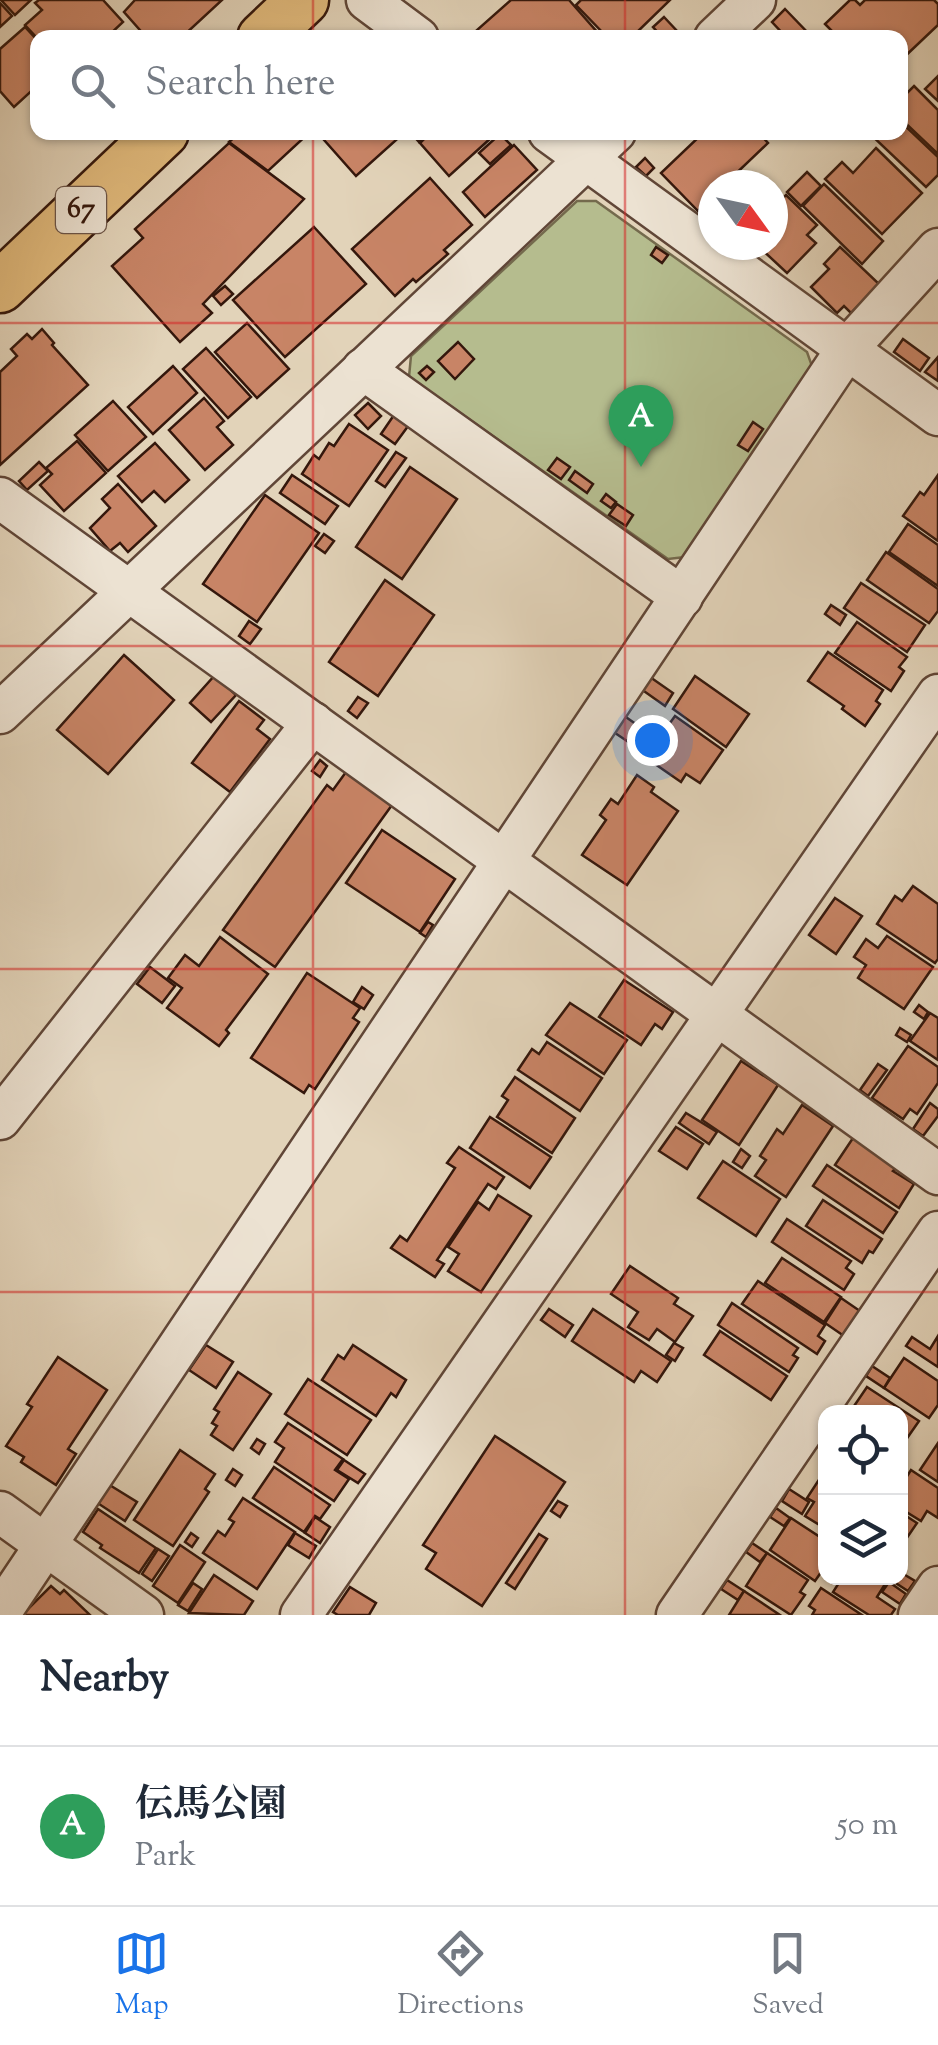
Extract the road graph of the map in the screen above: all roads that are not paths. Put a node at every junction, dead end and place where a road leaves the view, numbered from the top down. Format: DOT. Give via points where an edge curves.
graph roads {
  1 [pos="303,0"];
  2 [pos="366,0"];
  3 [pos="755,0"];
  4 [pos="271,30"];
  5 [pos="407,30"];
  6 [pos="724,30"];
  7 [pos="155,140"];
  8 [pos="600,146"];
  9 [pos="938,249"];
  10 [pos="0,287"];
  11 [pos="848,350"];
  12 [pos="363,370"];
  13 [pos="938,416"];
  14 [pos="0,498"];
  15 [pos="129,591"];
  16 [pos="682,596"];
  17 [pos="938,696"];
  18 [pos="0,713"];
  19 [pos="313,723"];
  20 [pos="505,861"];
  21 [pos="717,1014"];
  22 [pos="0,1119"];
  23 [pos="938,1174"];
  24 [pos="938,1232"];
  25 [pos="0,1512"];
  26 [pos="46,1545"];
  27 [pos="938,1587"];
  28 [pos="0,1613"];
  29 [pos="143,1615"];
  30 [pos="301,1615"];
  31 [pos="678,1615"];
  32 [pos="919,1615"];
  1 -- 4 [label="main road"];
  2 -- 5 [label="street"];
  3 -- 6 [label="street"];
  7 -- 10 [label="main road, 67"];
  8 -- 11 [label="street"];
  8 -- 12 [label="street"];
  9 -- 11 [label="street"];
  11 -- 13 [label="street"];
  11 -- 16 [label="street"];
  12 -- 15 [label="street"];
  12 -- 16 [label="street"];
  14 -- 15 [label="street"];
  15 -- 18 [label="street"];
  15 -- 19 [label="street"];
  16 -- 20 [label="street"];
  17 -- 21 [label="street"];
  19 -- 20 [label="street"];
  19 -- 22 [label="street"];
  20 -- 21 [label="street"];
  20 -- 26 [label="street"];
  21 -- 23 [label="street"];
  21 -- 30 [label="street"];
  24 -- 31 [label="street"];
  25 -- 26 [label="street"];
  26 -- 28 [label="street"];
  26 -- 29 [label="street"];
  27 -- 32 [label="street"];
}
